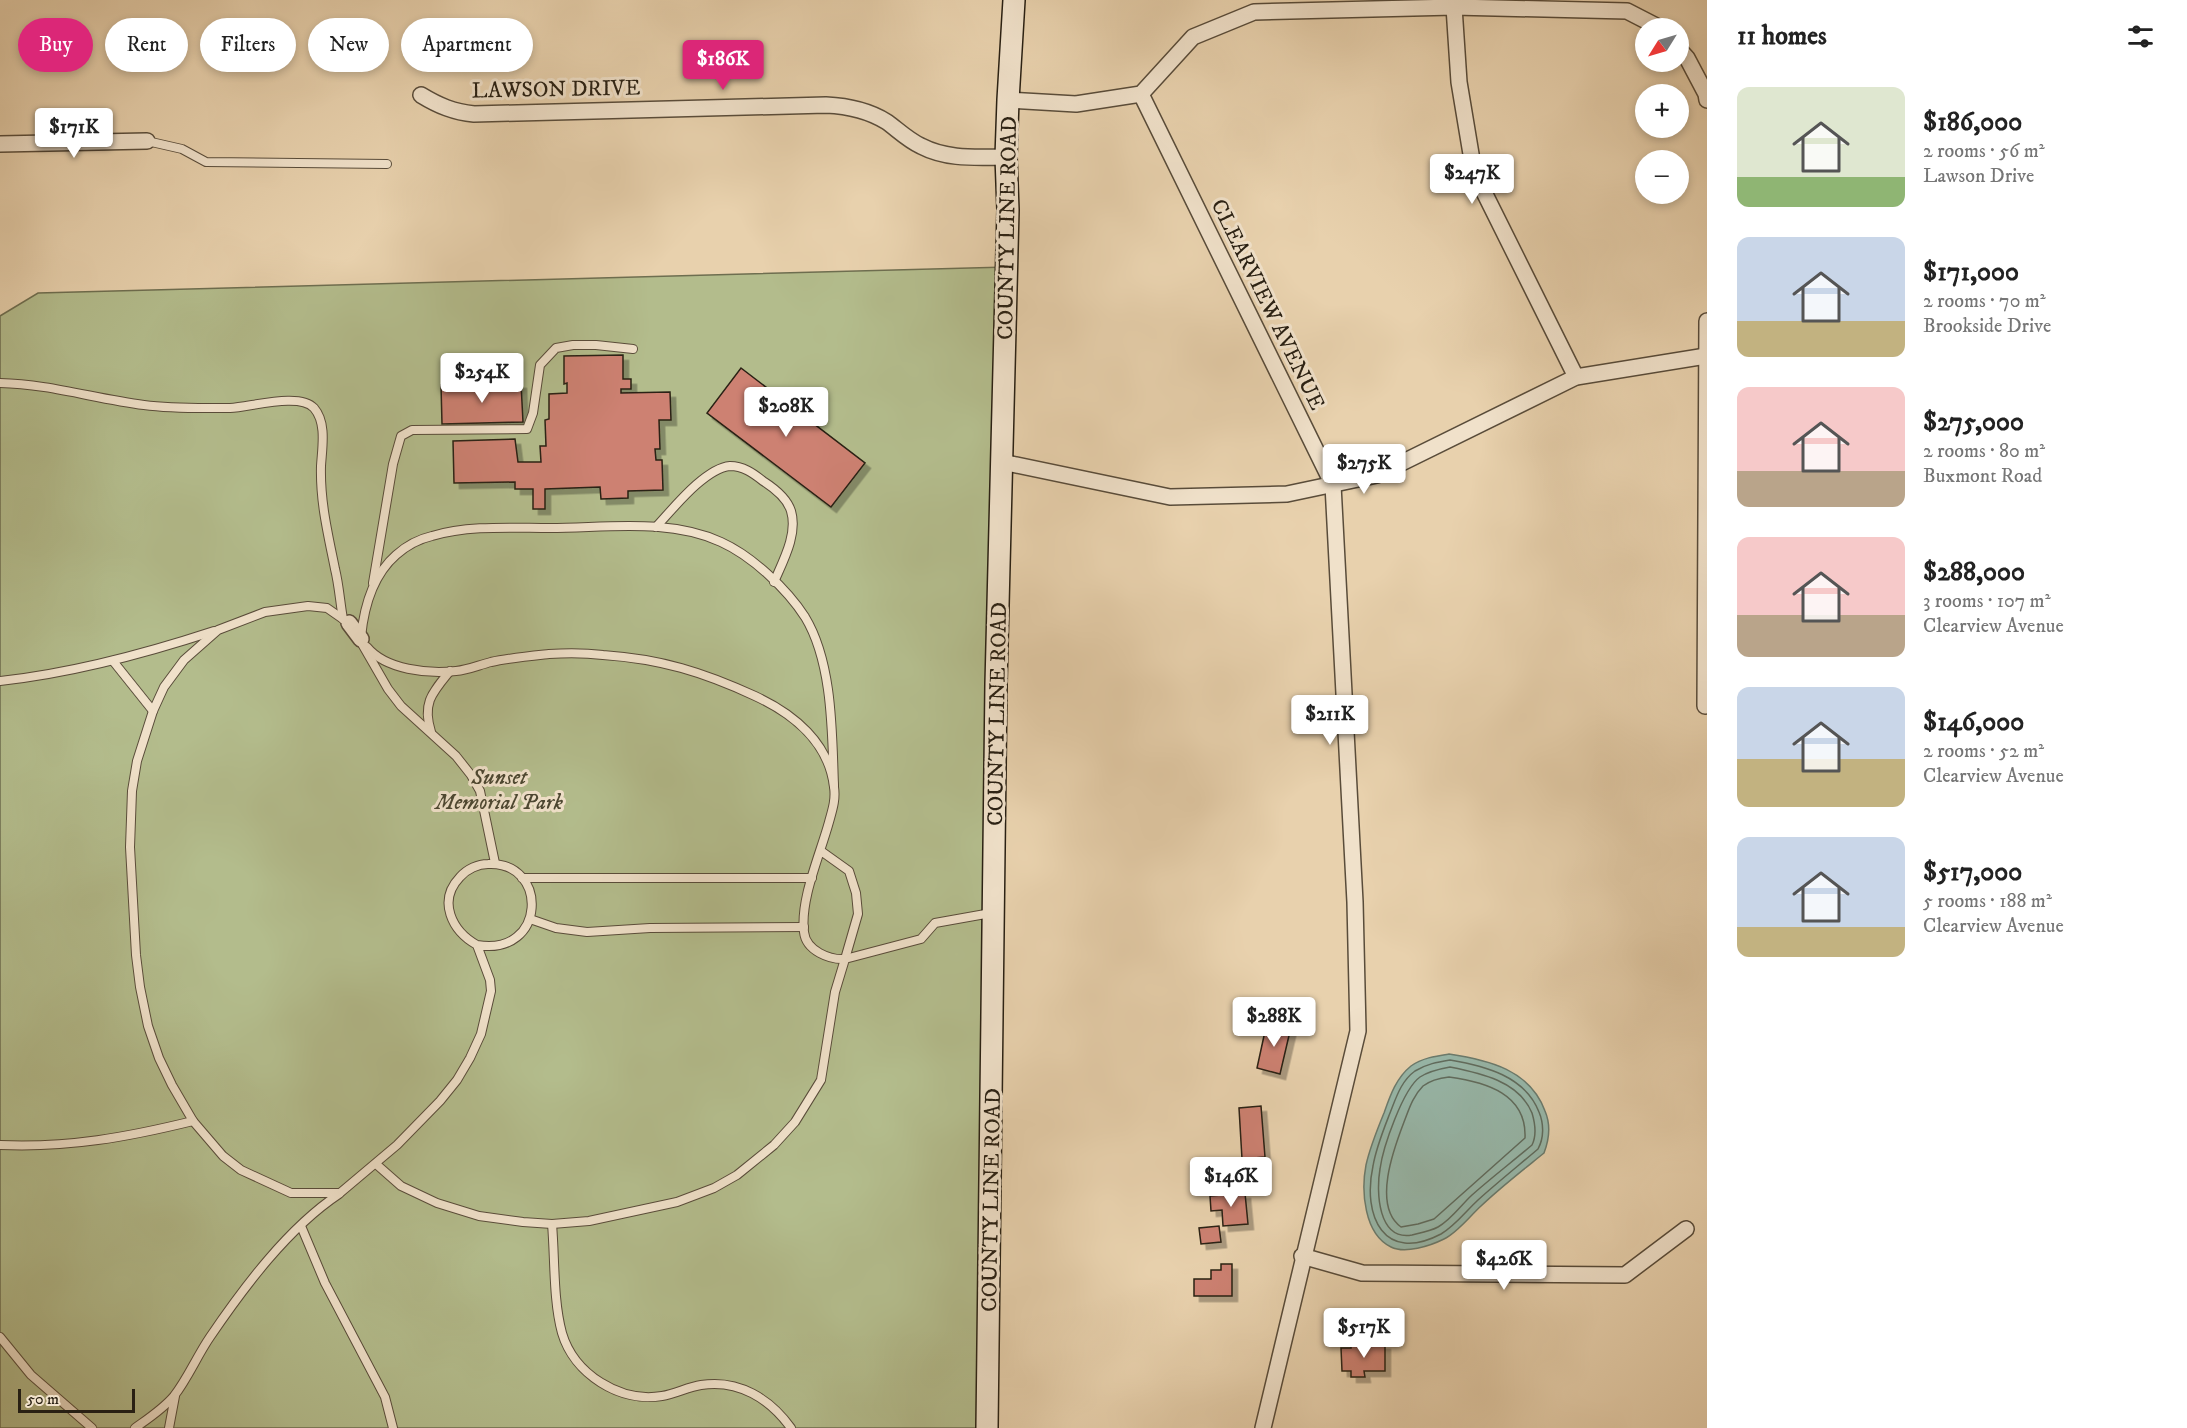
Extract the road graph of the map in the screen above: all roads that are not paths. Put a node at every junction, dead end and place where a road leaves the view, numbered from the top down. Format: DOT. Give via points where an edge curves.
graph roads {
  1 [pos="1014,0"];
  2 [pos="1454,8"];
  3 [pos="1641,18"];
  4 [pos="1689,60"];
  5 [pos="1141,94"];
  6 [pos="421,95"];
  7 [pos="1008,100"];
  8 [pos="1707,100"];
  9 [pos="147,141"];
  10 [pos="0,144"];
  11 [pos="1006,157"];
  12 [pos="387,164"];
  13 [pos="1707,321"];
  14 [pos="633,349"];
  15 [pos="1706,356"];
  16 [pos="1576,377"];
  17 [pos="0,384"];
  18 [pos="1002,462"];
  19 [pos="1333,485"];
  20 [pos="656,528"];
  21 [pos="774,582"];
  22 [pos="373,587"];
  23 [pos="346,621"];
  24 [pos="218,630"];
  25 [pos="361,639"];
  26 [pos="113,661"];
  27 [pos="450,671"];
  28 [pos="0,681"];
  29 [pos="1705,706"];
  30 [pos="153,711"];
  31 [pos="431,732"];
  32 [pos="834,786"];
  33 [pos="821,850"];
  34 [pos="495,863"];
  35 [pos="522,878"];
  36 [pos="812,878"];
  37 [pos="993,912"];
  38 [pos="530,919"];
  39 [pos="804,927"];
  40 [pos="477,945"];
  41 [pos="845,960"];
  42 [pos="193,1121"];
  43 [pos="0,1145"];
  44 [pos="376,1164"];
  45 [pos="340,1192"];
  46 [pos="552,1224"];
  47 [pos="301,1226"];
  48 [pos="1686,1229"];
  49 [pos="1302,1256"];
  50 [pos="0,1337"];
  51 [pos="175,1394"];
  52 [pos="92,1428"];
  53 [pos="135,1428"];
  54 [pos="169,1428"];
  55 [pos="393,1428"];
  56 [pos="790,1428"];
  57 [pos="987,1428"];
  58 [pos="1263,1428"];
  1 -- 7 [label="main road, COUNTY LINE ROAD"];
  2 -- 3 [label="street" via="1627,11"];
  2 -- 5 [label="street" via="1254,12 1193,37"];
  2 -- 16 [label="street" via="1459,82 1474,172"];
  4 -- 8 [label="street"];
  5 -- 7 [label="street" via="1076,104"];
  5 -- 19 [label="street, CLEARVIEW AVENUE"];
  6 -- 11 [label="street, LAWSON DRIVE" via="455,112 474,114 847,106 868,112 921,147 942,155"];
  7 -- 11 [label="main road, COUNTY LINE ROAD"];
  9 -- 10 [label="street"];
  9 -- 12 [label="lane" via="182,149 206,162"];
  11 -- 18 [label="main road, COUNTY LINE ROAD"];
  13 -- 15 [label="street"];
  14 -- 22 [label="lane" via="596,345 556,348 540,365 527,429 412,430 401,436"];
  15 -- 16 [label="street"];
  15 -- 29 [label="street"];
  16 -- 19 [label="street" via="1377,475"];
  17 -- 23 [label="lane" via="179,408 308,403 320,417 321,495"];
  18 -- 19 [label="street" via="1170,497 1287,494"];
  18 -- 37 [label="main road, COUNTY LINE ROAD"];
  19 -- 49 [label="street, CLEARVIEW AVENUE" via="1358,1031"];
  20 -- 21 [label="lane" via="720,542 743,554"];
  20 -- 21 [label="lane" via="710,474 729,466 749,470 780,493 791,510 788,548"];
  20 -- 22 [label="lane" via="457,530 409,545 395,556"];
  21 -- 32 [label="lane" via="805,618 822,663"];
  22 -- 25 [label="lane" via="365,607"];
  23 -- 24 [label="lane" via="327,608 286,608"];
  23 -- 25 [label="street"];
  23 -- 31 [label="lane" via="401,706"];
  24 -- 26 [label="lane"];
  24 -- 30 [label="lane" via="184,660 164,687"];
  25 -- 27 [label="lane" via="370,651 398,666"];
  26 -- 28 [label="lane"];
  26 -- 30 [label="lane"];
  27 -- 31 [label="lane" via="433,693 426,716"];
  27 -- 32 [label="lane" via="551,654 603,655 702,673 771,703 790,716 824,752"];
  30 -- 42 [label="lane" via="132,791 130,847 136,955 148,1026 159,1058"];
  31 -- 34 [label="lane" via="456,756 480,791"];
  32 -- 33 [label="lane" via="834,805"];
  33 -- 36 [label="lane"];
  33 -- 41 [label="lane" via="849,871 856,893 858,914"];
  34 -- 35 [label="lane"];
  34 -- 40 [label="lane" via="469,869 450,896 450,916 456,929"];
  35 -- 36 [label="lane"];
  35 -- 38 [label="lane" via="532,897"];
  36 -- 39 [label="lane"];
  37 -- 41 [label="lane" via="934,923 921,939"];
  37 -- 57 [label="main road, COUNTY LINE ROAD"];
  38 -- 39 [label="lane" via="587,932"];
  38 -- 40 [label="lane" via="515,939 503,945"];
  39 -- 41 [label="lane" via="808,942 817,951 827,958"];
  40 -- 44 [label="lane" via="490,991 481,1034 470,1058 441,1101"];
  41 -- 46 [label="lane" via="835,992 821,1080 795,1122 762,1156 730,1179 690,1199 589,1221"];
  42 -- 43 [label="lane" via="95,1142"];
  42 -- 45 [label="lane" via="223,1156 260,1180 291,1193"];
  44 -- 45 [label="lane"];
  44 -- 46 [label="lane" via="401,1186 458,1210 501,1220"];
  45 -- 47 [label="lane"];
  46 -- 56 [label="lane" via="563,1335 570,1351 593,1378 609,1388 644,1397 702,1385 742,1388 766,1401"];
  47 -- 51 [label="lane" via="232,1305"];
  47 -- 55 [label="lane" via="325,1283 385,1397"];
  48 -- 49 [label="street" via="1625,1275 1362,1274"];
  49 -- 58 [label="street, CLEARVIEW AVENUE"];
  50 -- 52 [label="lane" via="31,1375"];
  51 -- 53 [label="lane"];
  51 -- 54 [label="lane"];
}
